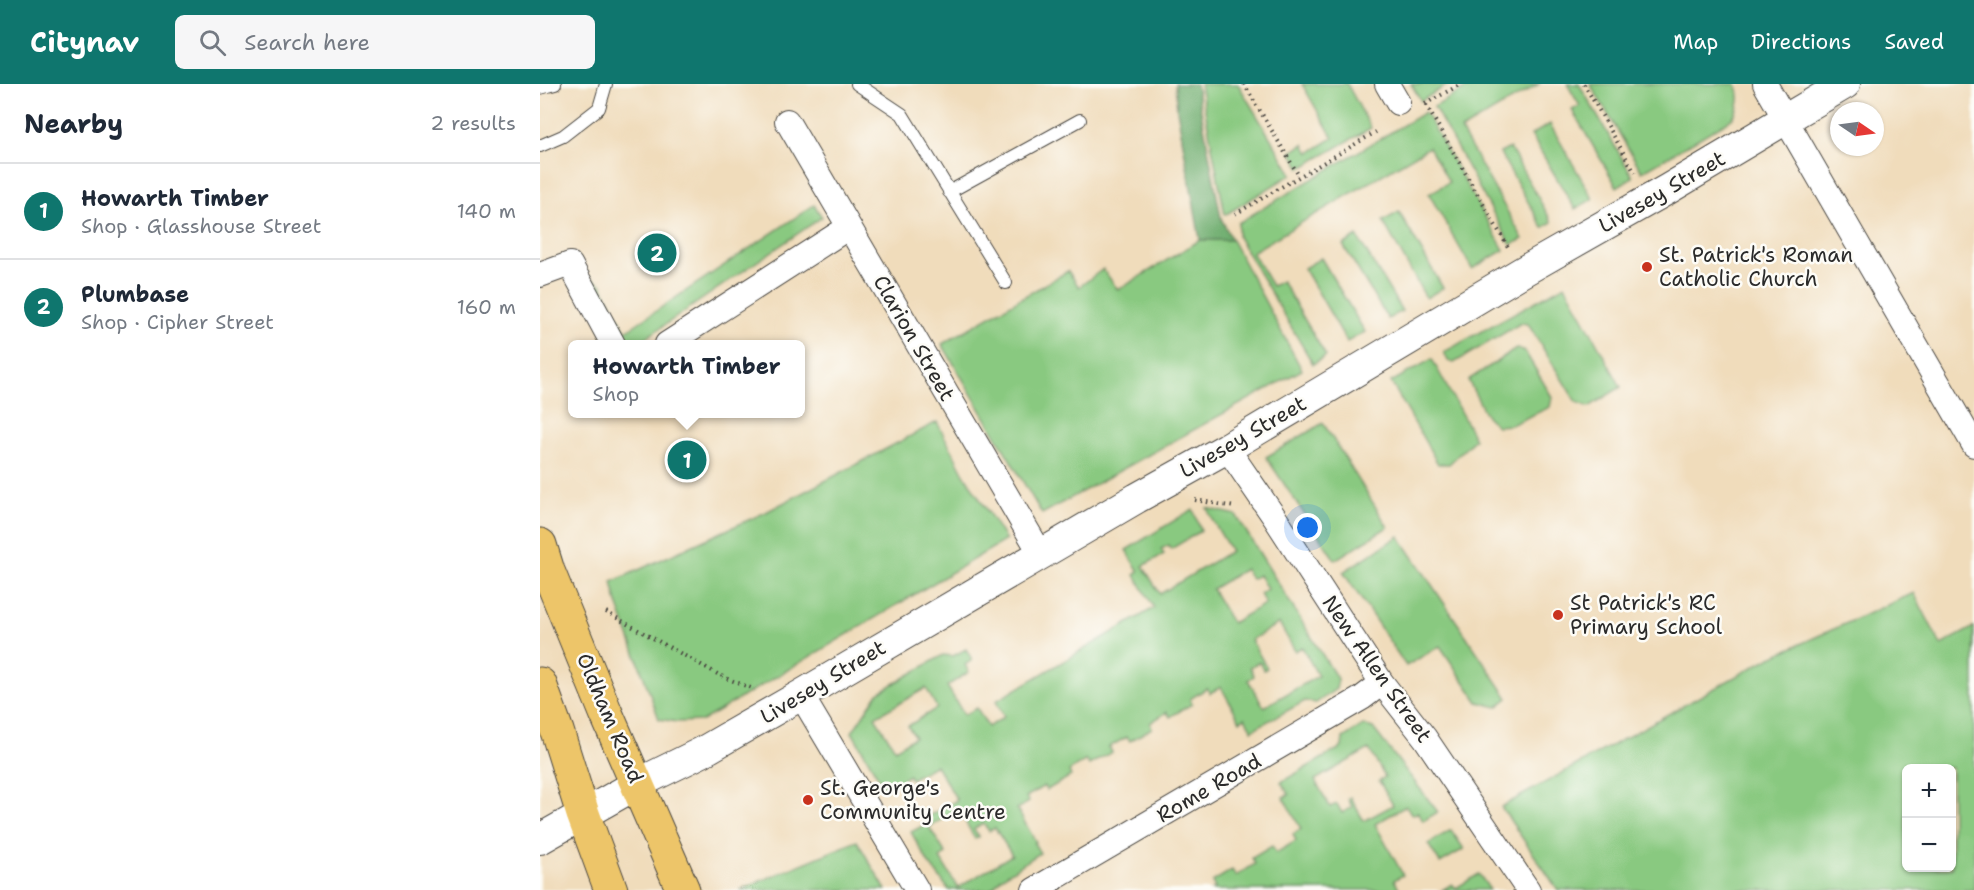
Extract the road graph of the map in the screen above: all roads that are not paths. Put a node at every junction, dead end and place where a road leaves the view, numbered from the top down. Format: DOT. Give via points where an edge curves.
graph roads {
  1 [pos="555,84"];
  2 [pos="606,84"];
  3 [pos="857,84"];
  4 [pos="1765,84"];
  5 [pos="1845,84"];
  6 [pos="540,88"];
  7 [pos="1785,119"];
  8 [pos="1080,120"];
  9 [pos="787,121"];
  10 [pos="540,146"];
  11 [pos="949,192"];
  12 [pos="849,226"];
  13 [pos="540,275"];
  14 [pos="1006,283"];
  15 [pos="610,340"];
  16 [pos="675,340"];
  17 [pos="1974,445"];
  18 [pos="1227,448"];
  19 [pos="540,545"];
  20 [pos="1041,554"];
  21 [pos="1382,683"];
  22 [pos="540,684"];
  23 [pos="801,695"];
  24 [pos="637,784"];
  25 [pos="583,814"];
  26 [pos="540,839"];
  27 [pos="611,890"];
  28 [pos="683,890"];
  29 [pos="917,890"];
  30 [pos="1034,890"];
  31 [pos="1528,890"];
  1 -- 6 [label="lane"];
  2 -- 10 [label="lane" via="599,108 564,136"];
  3 -- 11 [label="lane" via="902,114"];
  4 -- 7 [label="street"];
  5 -- 7 [label="street, Livesey Street"];
  7 -- 17 [label="street"];
  7 -- 18 [label="street, Livesey Street"];
  8 -- 11 [label="lane"];
  9 -- 12 [label="street, Clarion Street"];
  11 -- 14 [label="lane"];
  12 -- 16 [label="street"];
  12 -- 20 [label="street, Clarion Street"];
  13 -- 15 [label="street" via="570,264"];
  18 -- 20 [label="street, Livesey Street"];
  18 -- 21 [label="street, New Allen Street"];
  19 -- 24 [label="highway, Oldham Road"];
  20 -- 23 [label="street, Livesey Street"];
  21 -- 30 [label="street, Rome Road"];
  21 -- 31 [label="street, New Allen Street" via="1425,738"];
  22 -- 25 [label="highway"];
  23 -- 24 [label="street, Livesey Street"];
  23 -- 29 [label="street"];
  24 -- 25 [label="street, Livesey Street"];
  24 -- 28 [label="highway, Oldham Road"];
  25 -- 26 [label="street, Livesey Street"];
  25 -- 27 [label="highway"];
}
